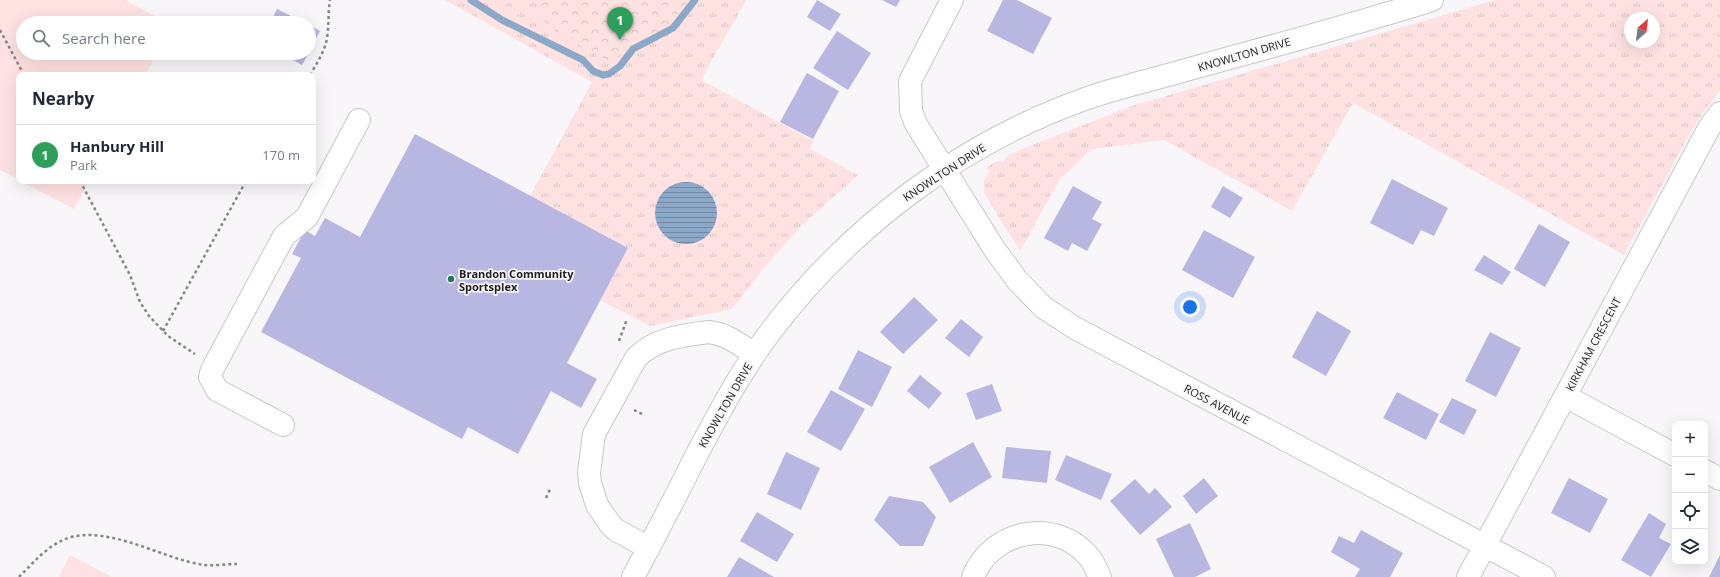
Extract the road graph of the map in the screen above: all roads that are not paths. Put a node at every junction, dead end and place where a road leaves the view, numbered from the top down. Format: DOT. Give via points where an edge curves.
graph roads {
  1 [pos="952,0"];
  2 [pos="1432,0"];
  3 [pos="1720,113"];
  4 [pos="359,120"];
  5 [pos="944,170"];
  6 [pos="754,354"];
  7 [pos="1565,396"];
  8 [pos="283,425"];
  9 [pos="1672,453"];
  10 [pos="1708,473"];
  11 [pos="1720,479"];
  12 [pos="1485,546"];
  13 [pos="648,548"];
  14 [pos="633,577"];
  15 [pos="973,577"];
  16 [pos="1100,577"];
  17 [pos="1468,577"];
  18 [pos="1544,577"];
  1 -- 5 [label="street, ROSS AVENUE" via="913,74 909,94 910,111"];
  2 -- 5 [label="street, KNOWLTON DRIVE" via="1087,98 1018,127"];
  3 -- 7 [label="street, KIRKHAM CRESCENT" via="1709,128"];
  4 -- 8 [label="street" via="307,217 284,236 210,377 217,390"];
  5 -- 6 [label="street, KNOWLTON DRIVE" via="900,200 851,242 801,294"];
  5 -- 12 [label="street, ROSS AVENUE" via="995,250 1017,280 1043,307 1075,328"];
  6 -- 13 [label="street, KNOWLTON DRIVE" via="718,414"];
  6 -- 13 [label="street" via="716,333 672,338 642,352 636,358 612,399 592,440 590,482 597,505 610,524"];
  7 -- 9 [label="street"];
  7 -- 12 [label="street, KIRKHAM CRESCENT"];
  10 -- 11 [label="street"];
  12 -- 17 [label="street, KIRKHAM CRESCENT"];
  12 -- 18 [label="street, ROSS AVENUE"];
  13 -- 14 [label="street, KNOWLTON DRIVE"];
  15 -- 16 [label="street" via="977,566 992,549 1010,538 1031,533 1052,534 1073,543 1090,558"];
}
